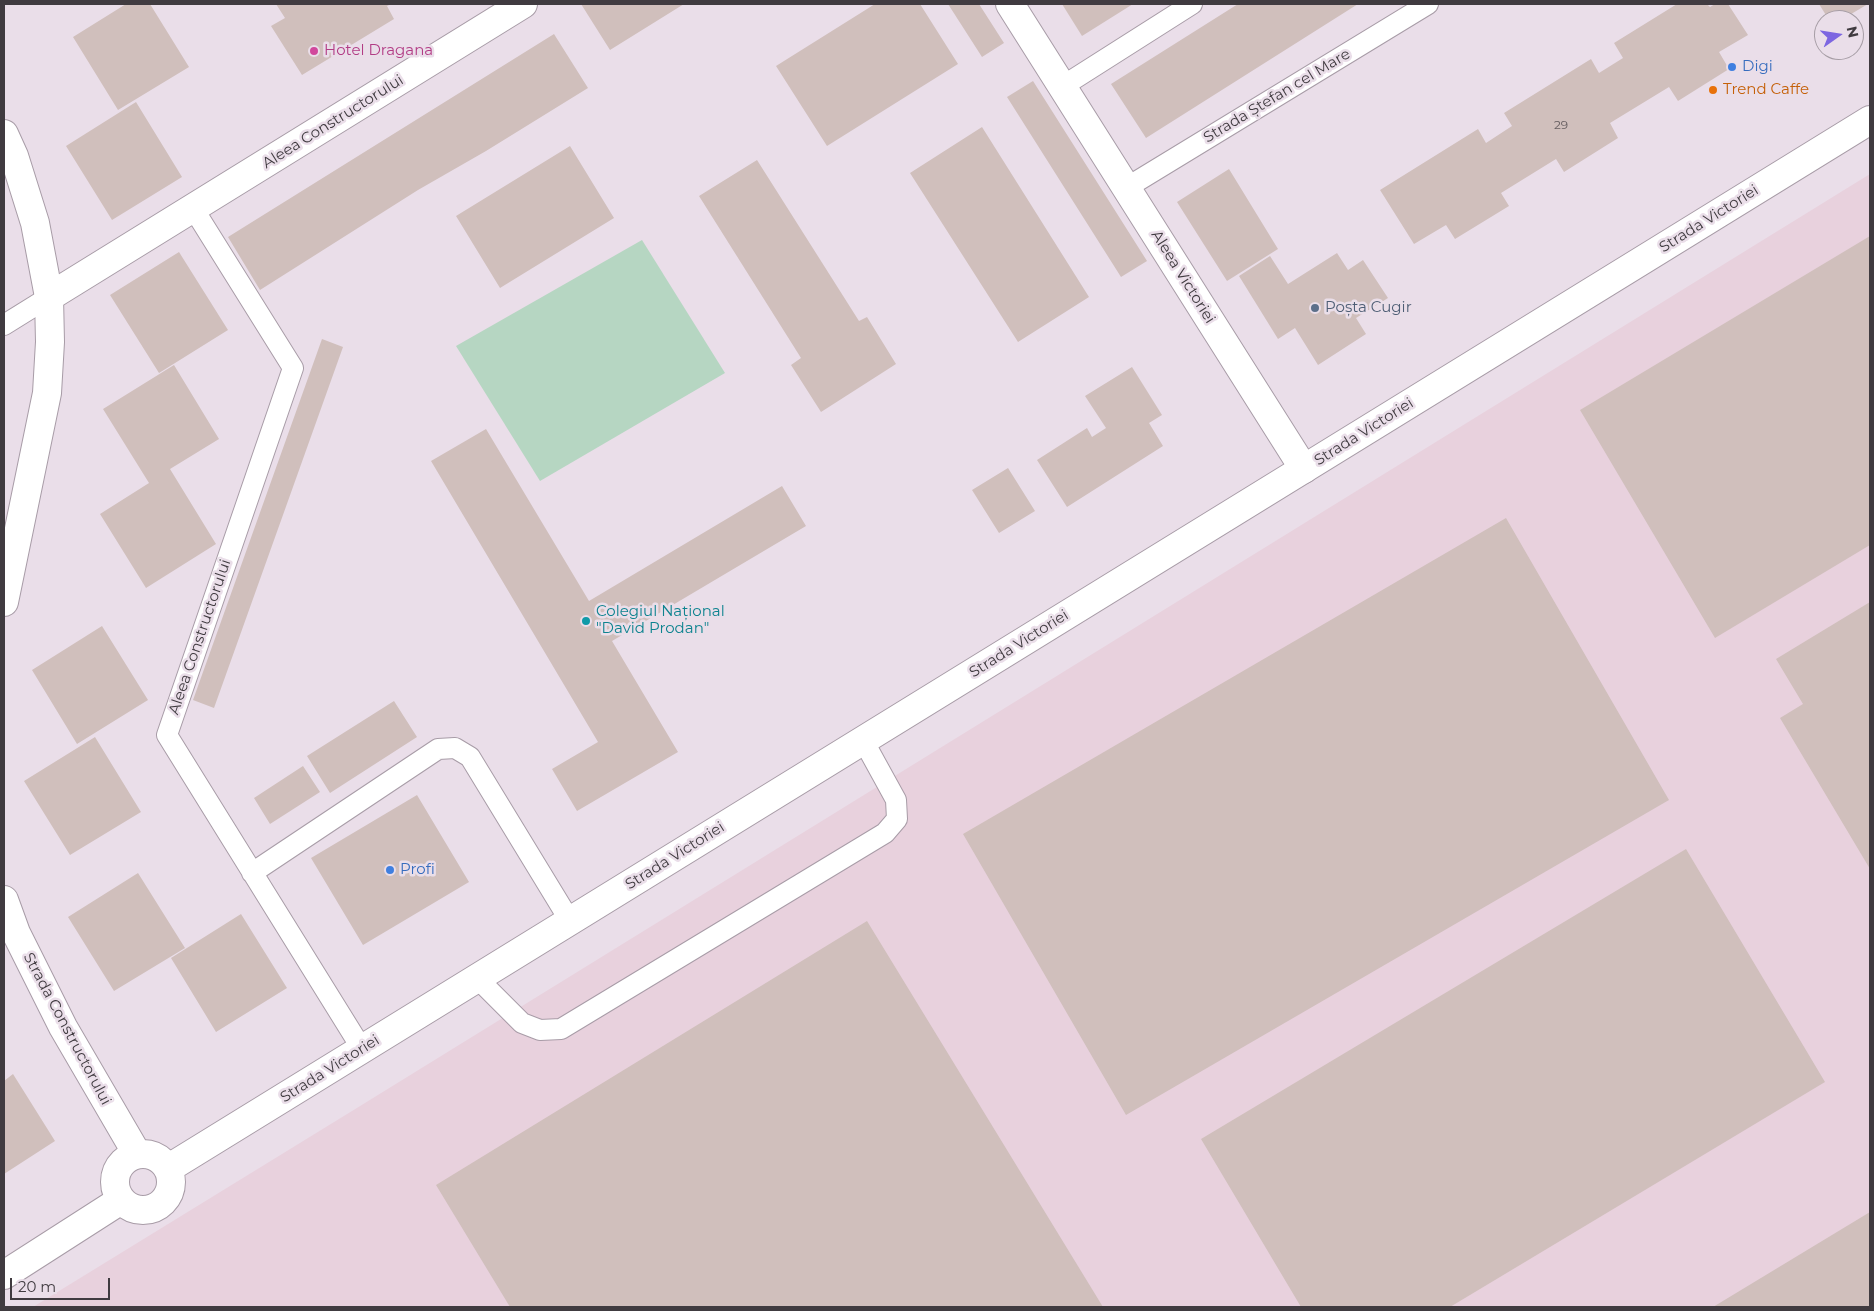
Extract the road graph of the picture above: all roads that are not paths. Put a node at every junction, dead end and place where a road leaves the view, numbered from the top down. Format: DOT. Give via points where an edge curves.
graph roads {
  1 [pos="523,4"];
  2 [pos="1010,4"];
  3 [pos="1192,4"];
  4 [pos="1428,4"];
  5 [pos="1063,86"];
  6 [pos="1870,120"];
  7 [pos="4,134"];
  8 [pos="1126,188"];
  9 [pos="193,208"];
  10 [pos="49,297"];
  11 [pos="4,326"];
  12 [pos="1304,469"];
  13 [pos="12,525"];
  14 [pos="4,602"];
  15 [pos="863,740"];
  16 [pos="252,872"];
  17 [pos="4,900"];
  18 [pos="570,921"];
  19 [pos="477,978"];
  20 [pos="362,1049"];
  21 [pos="137,1154"];
  22 [pos="169,1168"];
  23 [pos="121,1200"];
  24 [pos="4,1275"];
  1 -- 9 [label="main road, Aleea Constructorului"];
  2 -- 5 [label="main road, Aleea Victoriei"];
  3 -- 5 [label="lane"];
  4 -- 8 [label="lane, Strada Ștefan cel Mare"];
  5 -- 8 [label="main road, Aleea Victoriei"];
  6 -- 12 [label="main road, Strada Victoriei"];
  7 -- 10 [label="main road" via="35,223"];
  8 -- 12 [label="main road, Aleea Victoriei"];
  9 -- 10 [label="main road, Aleea Constructorului"];
  9 -- 16 [label="lane, Aleea Constructorului" via="293,368 167,735"];
  10 -- 11 [label="lane"];
  10 -- 13 [label="main road" via="47,393"];
  12 -- 15 [label="main road, Strada Victoriei"];
  13 -- 14 [label="main road"];
  15 -- 18 [label="main road, Strada Victoriei"];
  15 -- 19 [label="lane" via="896,800 897,819 885,833 561,1029 540,1030 522,1023"];
  16 -- 18 [label="lane" via="438,749 454,748 470,757"];
  16 -- 20 [label="lane, Aleea Constructorului"];
  17 -- 21 [label="main road, Strada Constructorului" via="16,933 63,1027"];
  18 -- 19 [label="main road, Strada Victoriei"];
  19 -- 20 [label="main road, Strada Victoriei"];
  20 -- 22 [label="main road, Strada Victoriei"];
  21 -- 22 [label="main road" via="156,1156"];
  21 -- 23 [label="main road" via="125,1161 116,1173 116,1192"];
  22 -- 23 [label="main road" via="172,1187 169,1196 156,1208 137,1210"];
  23 -- 24 [label="main road"];
}
